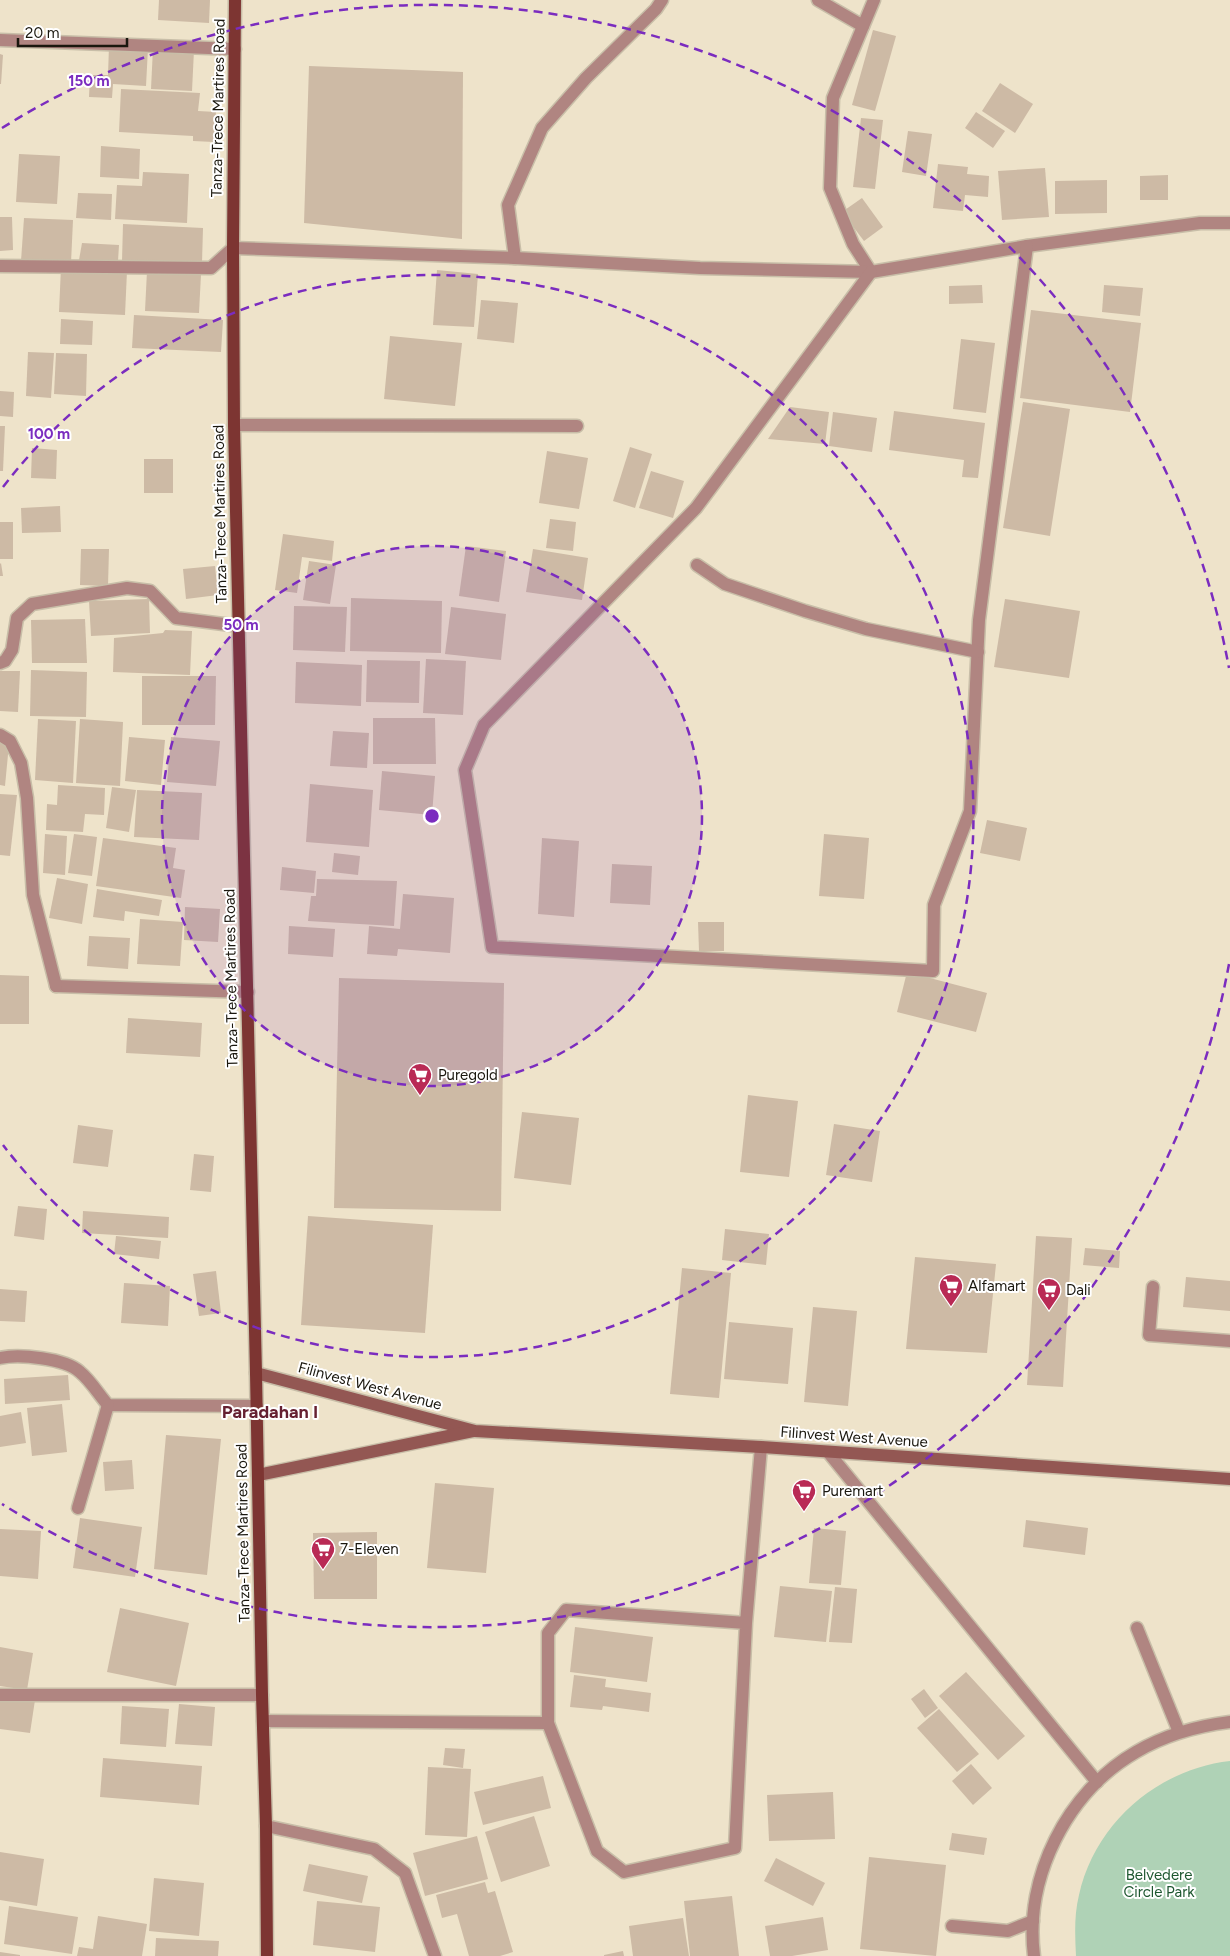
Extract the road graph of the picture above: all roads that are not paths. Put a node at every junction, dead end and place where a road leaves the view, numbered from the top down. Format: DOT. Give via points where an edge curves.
graph roads {
  1 [pos="235,0"];
  2 [pos="662,0"];
  3 [pos="818,0"];
  4 [pos="874,0"];
  5 [pos="863,26"];
  6 [pos="0,40"];
  7 [pos="235,49"];
  8 [pos="1230,223"];
  9 [pos="1027,246"];
  10 [pos="233,248"];
  11 [pos="515,258"];
  12 [pos="0,266"];
  13 [pos="871,272"];
  14 [pos="234,425"];
  15 [pos="577,426"];
  16 [pos="697,565"];
  17 [pos="239,626"];
  18 [pos="978,652"];
  19 [pos="0,663"];
  20 [pos="0,735"];
  21 [pos="248,992"];
  22 [pos="1153,1286"];
  23 [pos="1230,1341"];
  24 [pos="0,1358"];
  25 [pos="256,1373"];
  26 [pos="108,1405"];
  27 [pos="257,1406"];
  28 [pos="475,1430"];
  29 [pos="761,1447"];
  30 [pos="828,1452"];
  31 [pos="258,1476"];
  32 [pos="1230,1479"];
  33 [pos="78,1508"];
  34 [pos="746,1623"];
  35 [pos="1137,1628"];
  36 [pos="0,1695"];
  37 [pos="262,1695"];
  38 [pos="263,1721"];
  39 [pos="1230,1722"];
  40 [pos="548,1723"];
  41 [pos="1179,1732"];
  42 [pos="1097,1782"];
  43 [pos="266,1826"];
  44 [pos="1033,1921"];
  45 [pos="952,1926"];
  46 [pos="267,1956"];
  47 [pos="435,1956"];
  48 [pos="1034,1956"];
  1 -- 7 [label="main road, Tanza-Trece Martires Road"];
  2 -- 11 [label="street" via="542,128 508,205"];
  3 -- 5 [label="street"];
  4 -- 5 [label="street"];
  5 -- 13 [label="street" via="833,98 830,188 853,244"];
  6 -- 7 [label="street"];
  7 -- 10 [label="main road, Tanza-Trece Martires Road"];
  8 -- 9 [label="street" via="1200,223"];
  9 -- 13 [label="street"];
  9 -- 18 [label="street"];
  10 -- 11 [label="street"];
  10 -- 12 [label="street" via="211,268"];
  10 -- 14 [label="main road, Tanza-Trece Martires Road"];
  11 -- 13 [label="street" via="700,268"];
  13 -- 18 [label="street" via="696,508 484,725 465,770 492,947 933,971 934,906 970,811"];
  14 -- 15 [label="street"];
  14 -- 17 [label="main road, Tanza-Trece Martires Road"];
  16 -- 18 [label="street" via="725,584 866,630"];
  17 -- 19 [label="street" via="176,618 150,590 127,588 32,604 17,618 12,650"];
  17 -- 21 [label="main road, Tanza-Trece Martires Road"];
  20 -- 21 [label="street" via="10,741 20,763 27,798 33,895 56,986"];
  21 -- 25 [label="main road, Tanza-Trece Martires Road"];
  22 -- 23 [label="street" via="1149,1336"];
  24 -- 26 [label="street" via="10,1356 56,1361 80,1371"];
  25 -- 27 [label="main road, Tanza-Trece Martires Road"];
  25 -- 28 [label="street, Filinvest West Avenue"];
  26 -- 27 [label="street"];
  26 -- 33 [label="street"];
  27 -- 31 [label="main road, Tanza-Trece Martires Road"];
  28 -- 29 [label="street, Filinvest West Avenue"];
  28 -- 31 [label="street, Filinvest West Avenue"];
  29 -- 30 [label="street, Filinvest West Avenue"];
  29 -- 34 [label="street"];
  30 -- 32 [label="street, Filinvest West Avenue"];
  30 -- 42 [label="street"];
  31 -- 37 [label="main road, Tanza-Trece Martires Road"];
  34 -- 40 [label="street" via="566,1610 548,1633"];
  34 -- 40 [label="street" via="735,1848 624,1872 597,1851"];
  35 -- 41 [label="street"];
  36 -- 37 [label="street"];
  37 -- 38 [label="main road, Tanza-Trece Martires Road"];
  38 -- 40 [label="street"];
  38 -- 43 [label="main road, Tanza-Trece Martires Road"];
  39 -- 41 [label="street"];
  41 -- 42 [label="street" via="1135,1752"];
  42 -- 44 [label="street" via="1079,1801 1052,1846 1042,1870"];
  43 -- 46 [label="main road, Tanza-Trece Martires Road"];
  43 -- 47 [label="street" via="374,1849 405,1873"];
  44 -- 45 [label="street" via="1008,1931"];
  44 -- 48 [label="street"];
}
